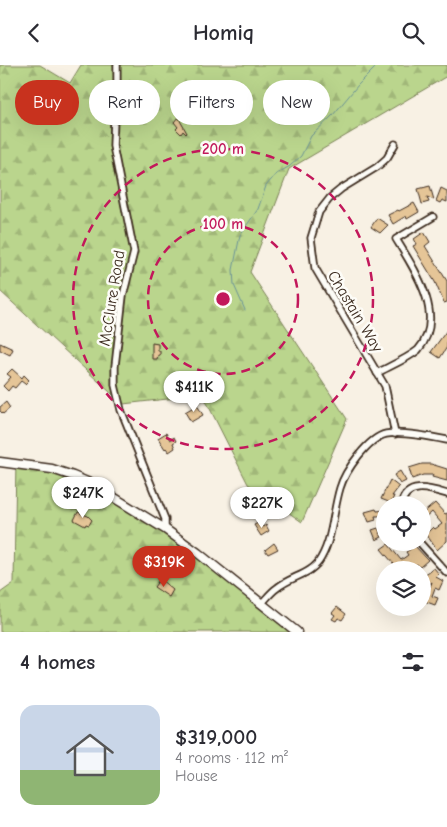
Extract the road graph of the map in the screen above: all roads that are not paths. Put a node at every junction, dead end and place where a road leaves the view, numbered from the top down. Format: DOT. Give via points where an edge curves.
graph roads {
  1 [pos="118,65"];
  2 [pos="395,144"];
  3 [pos="433,217"];
  4 [pos="377,373"];
  5 [pos="395,435"];
  6 [pos="447,440"];
  7 [pos="0,462"];
  8 [pos="447,494"];
  9 [pos="404,496"];
  10 [pos="165,529"];
  11 [pos="427,551"];
  12 [pos="447,573"];
  13 [pos="261,604"];
  14 [pos="297,632"];
  1 -- 10 [label="street, McClure Road" via="113,146 134,252 123,296 115,385 121,410 165,519"];
  2 -- 4 [label="street, Chastain Way" via="377,167 330,198 319,211 312,238 314,268"];
  3 -- 4 [label="street" via="396,239 428,289 434,318 429,335 418,349"];
  4 -- 5 [label="street, Chastain Way" via="385,386"];
  5 -- 6 [label="street"];
  5 -- 13 [label="street" via="387,434 374,441 348,471 340,486 327,544 320,560 310,570 278,587"];
  7 -- 10 [label="main road" via="73,475"];
  8 -- 9 [label="street" via="424,487"];
  10 -- 13 [label="main road"];
  11 -- 12 [label="street"];
  13 -- 14 [label="main road"];
}
